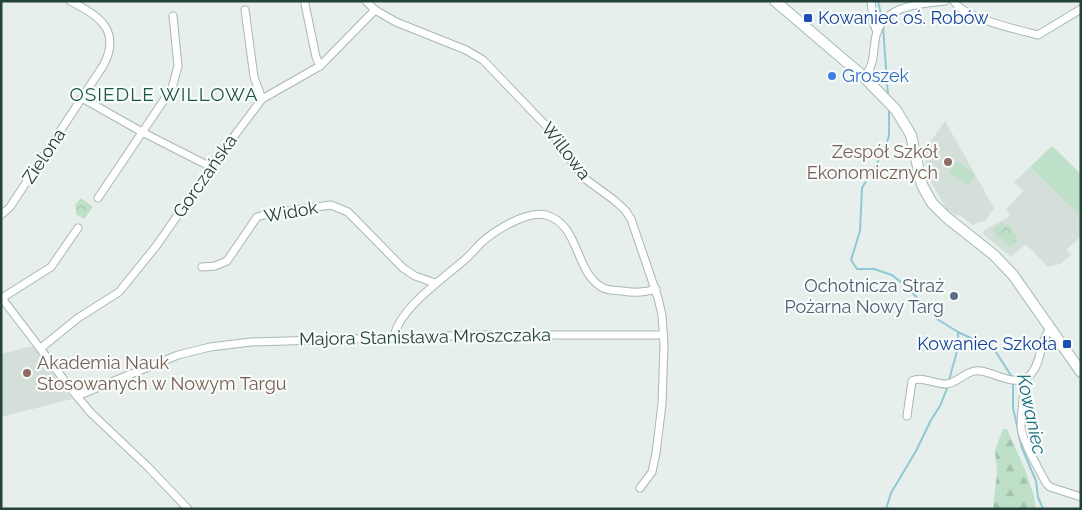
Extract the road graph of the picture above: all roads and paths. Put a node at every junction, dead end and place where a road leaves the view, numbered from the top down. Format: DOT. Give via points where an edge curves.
graph roads {
  1 [pos="70,1"];
  2 [pos="366,1"];
  3 [pos="775,1"];
  4 [pos="871,1"];
  5 [pos="945,1"];
  6 [pos="954,1"];
  7 [pos="305,4"];
  8 [pos="1081,9"];
  9 [pos="246,10"];
  10 [pos="375,10"];
  11 [pos="173,16"];
  12 [pos="878,30"];
  13 [pos="320,66"];
  14 [pos="864,77"];
  15 [pos="82,98"];
  16 [pos="262,99"];
  17 [pos="142,132"];
  18 [pos="211,166"];
  19 [pos="98,198"];
  20 [pos="1,215"];
  21 [pos="78,228"];
  22 [pos="202,267"];
  23 [pos="435,283"];
  24 [pos="656,289"];
  25 [pos="2,297"];
  26 [pos="1050,329"];
  27 [pos="663,335"];
  28 [pos="394,337"];
  29 [pos="40,348"];
  30 [pos="1077,359"];
  31 [pos="1081,372"];
  32 [pos="1021,380"];
  33 [pos="76,396"];
  34 [pos="907,416"];
  35 [pos="640,488"];
  36 [pos="1081,497"];
  37 [pos="188,509"];
  1 -- 15 [label="street, Zielona" via="97,16 110,37 106,61"];
  2 -- 10 [label="street, Willowa"];
  3 -- 14 [label="street"];
  4 -- 12 [label="street" via="873,22"];
  5 -- 12 [label="street" via="915,4 895,11"];
  6 -- 8 [label="street" via="968,13 1038,35"];
  7 -- 13 [label="street"];
  9 -- 16 [label="street" via="254,77"];
  10 -- 13 [label="street, Gorczańska"];
  10 -- 24 [label="street, Willowa" via="483,60 553,132 562,150 584,178 625,210"];
  11 -- 17 [label="street" via="178,52 176,77"];
  12 -- 14 [label="street" via="873,62"];
  13 -- 16 [label="street, Gorczańska"];
  14 -- 26 [label="street" via="896,110 911,135 922,185 932,203 1001,262"];
  15 -- 17 [label="street"];
  15 -- 20 [label="street, Zielona" via="10,207"];
  16 -- 18 [label="street, Gorczańska"];
  17 -- 18 [label="street"];
  17 -- 19 [label="street"];
  18 -- 29 [label="street, Gorczańska" via="157,245 119,292"];
  21 -- 25 [label="street" via="51,266"];
  22 -- 23 [label="street, Widok" via="227,261 257,217 331,205 348,212 402,268"];
  23 -- 24 [label="street" via="482,242 515,220 539,214 553,218 567,231 598,285 607,290 639,293"];
  23 -- 28 [label="street" via="399,322"];
  24 -- 27 [label="street, Willowa"];
  25 -- 29 [label="street"];
  26 -- 30 [label="street"];
  26 -- 32 [label="street" via="1045,334 1032,374"];
  27 -- 28 [label="street, Majora Stanisława Mroszczaka"];
  27 -- 35 [label="street, Willowa" via="663,379 656,453 652,472"];
  28 -- 33 [label="street, Majora Stanisława Mroszczaka" via="274,340 210,347 178,355"];
  29 -- 33 [label="street"];
  30 -- 31 [label="street"];
  32 -- 34 [label="street" via="978,370 944,384 917,379 912,381"];
  32 -- 36 [label="street" via="1025,390 1023,437 1046,483"];
  33 -- 37 [label="street"];
}
